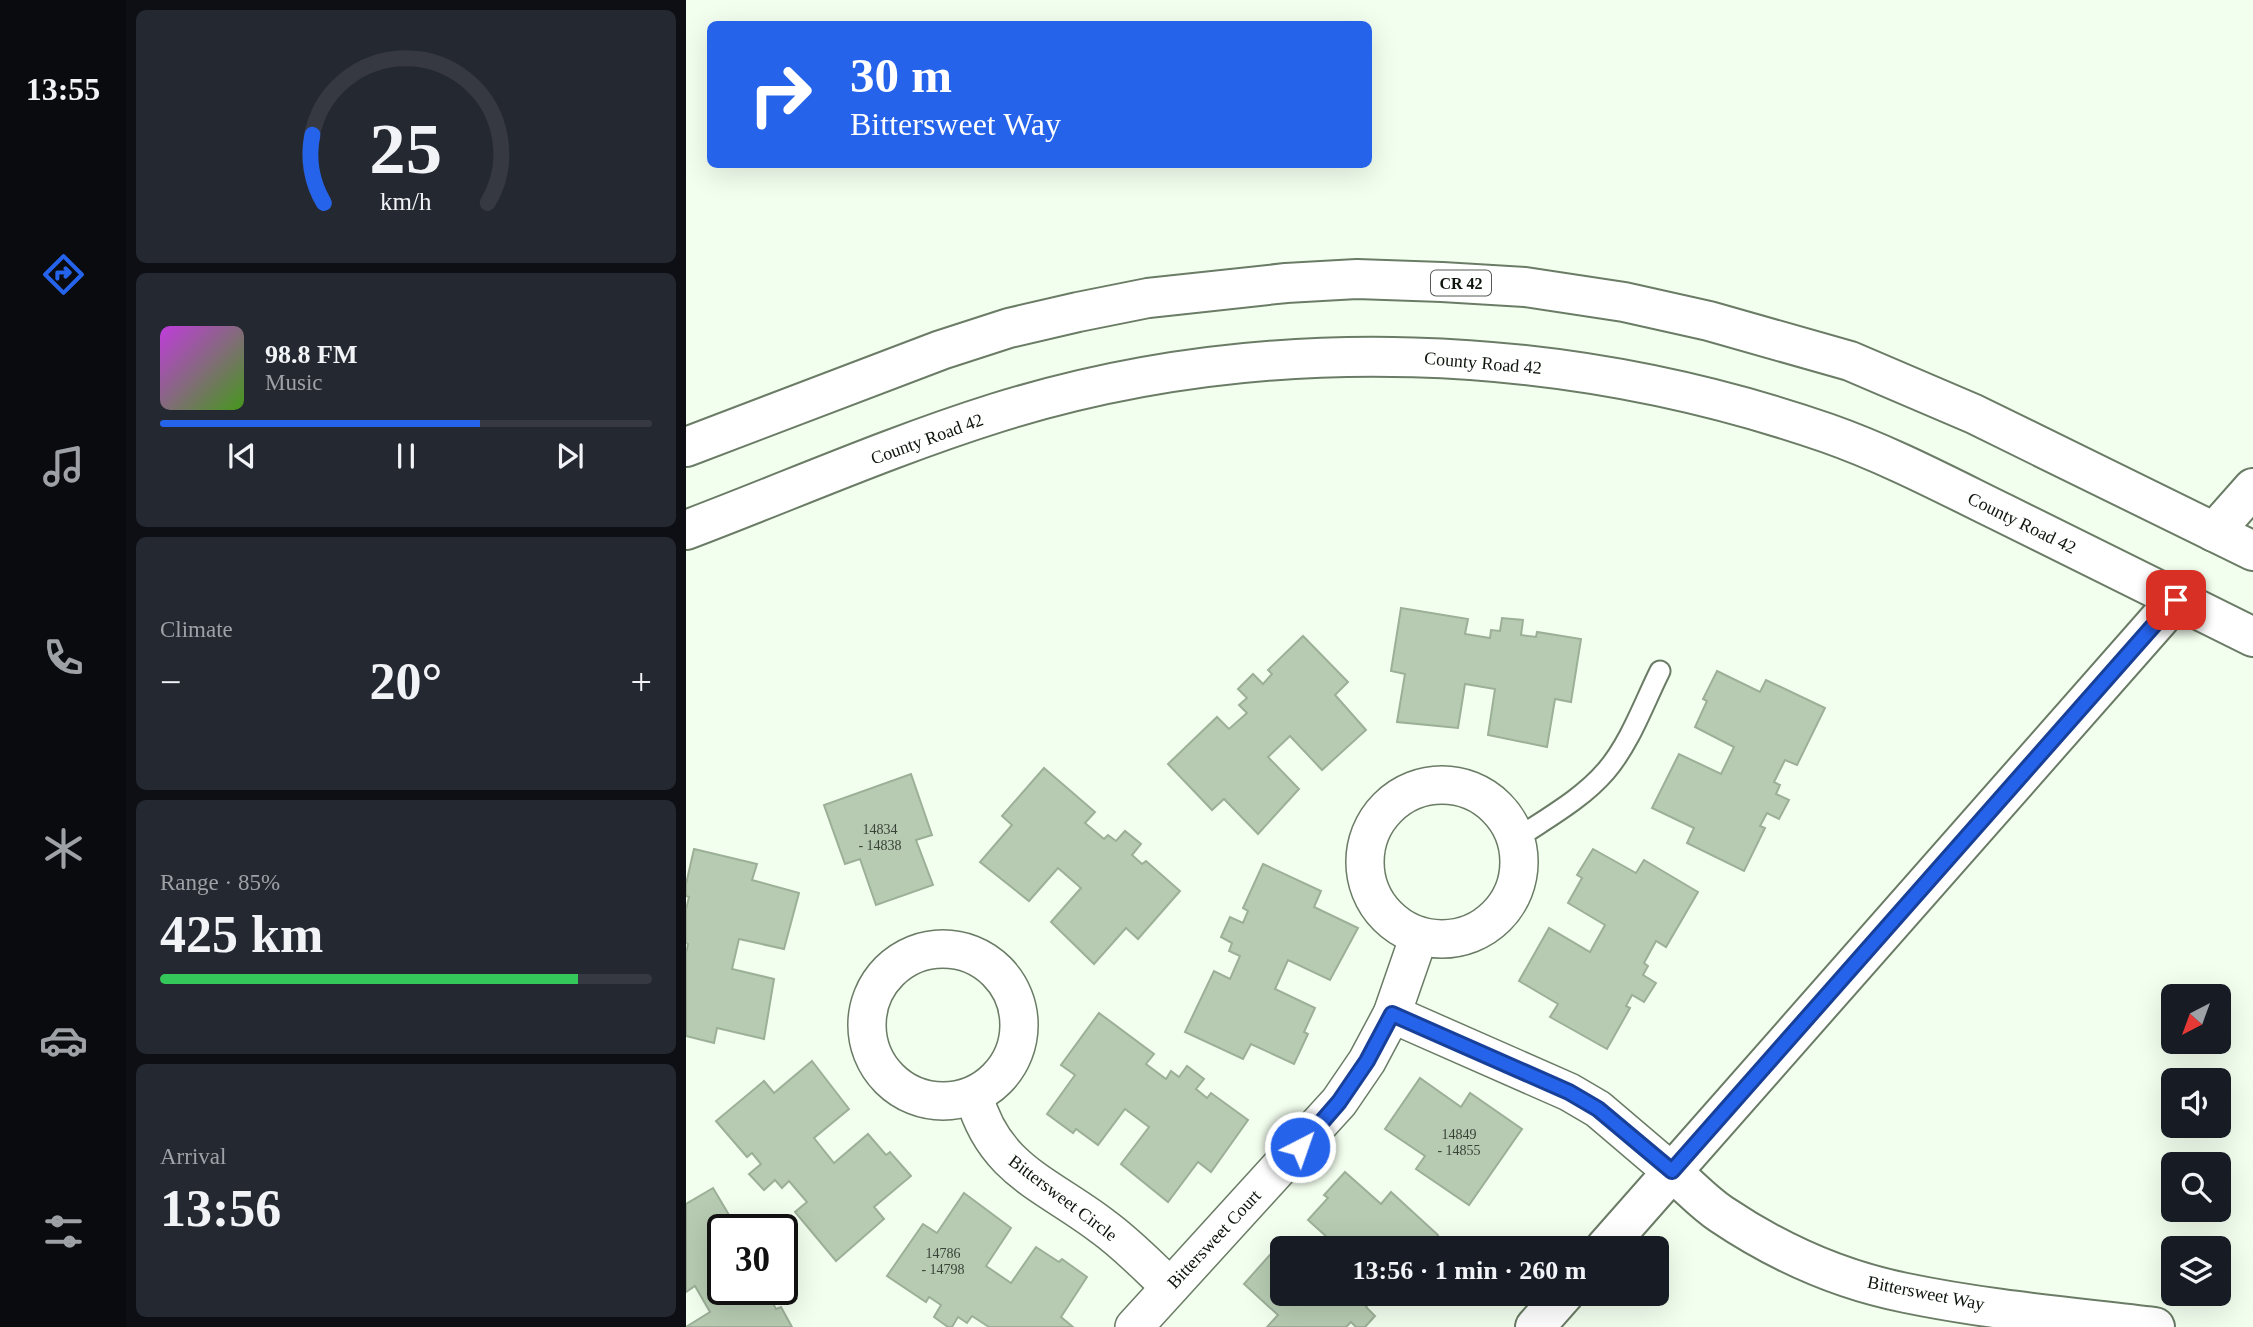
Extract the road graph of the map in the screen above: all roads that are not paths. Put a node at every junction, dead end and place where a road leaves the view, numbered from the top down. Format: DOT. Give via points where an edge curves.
graph roads {
  1 [pos="686,447"];
  2 [pos="2253,488"];
  3 [pos="686,530"];
  4 [pos="2214,532"];
  5 [pos="2252,550"];
  6 [pos="2176,600"];
  7 [pos="2253,638"];
  8 [pos="1660,671"];
  9 [pos="1516,839"];
  10 [pos="1419,936"];
  11 [pos="1392,1014"];
  12 [pos="974,1096"];
  13 [pos="1672,1171"];
  14 [pos="1615,1236"];
  15 [pos="1170,1287"];
  16 [pos="1554,1306"];
  17 [pos="1134,1327"];
  18 [pos="1535,1327"];
  19 [pos="2155,1327"];
  1 -- 4 [label="main road, CR 42" via="941,350 1078,312 1162,296 1286,283 1357,279 1443,282 1525,287 1624,302 1850,361 1974,414"];
  2 -- 4 [label="main road"];
  3 -- 6 [label="main road, County Road 42" via="930,436 1066,394 1272,361 1416,357 1554,368 1622,379 1830,434 1952,488"];
  4 -- 5 [label="main road, CR 42"];
  6 -- 7 [label="main road, County Road 42"];
  6 -- 13 [label="main road"];
  8 -- 9 [label="lane" via="1607,770 1588,789"];
  9 -- 10 [label="street" via="1520,872 1512,898 1495,919 1473,934 1446,940"];
  9 -- 10 [label="street" via="1508,819 1489,800 1465,787 1438,783 1412,789 1389,804 1372,826 1364,852 1366,879 1377,904 1395,924"];
  10 -- 11 [label="street, Bittersweet Court"];
  11 -- 13 [label="street, Bittersweet Way" via="1569,1092 1598,1109"];
  11 -- 15 [label="street, Bittersweet Court" via="1339,1102"];
  12 -- 12 [label="street" via="951,1102 924,1100 900,1089 880,1070 866,1026 871,997 884,975 904,958 927,950 955,949 980,958 1007,982 1019,1014 1019,1038 999,1079"];
  12 -- 15 [label="street, Bittersweet Circle" via="992,1141 1012,1163 1102,1225"];
  13 -- 14 [label="main road"];
  13 -- 19 [label="main road, Bittersweet Way" via="1718,1212 1763,1239 1852,1278 1905,1293"];
  15 -- 17 [label="street, Bittersweet Court"];
  16 -- 18 [label="main road"];
}
